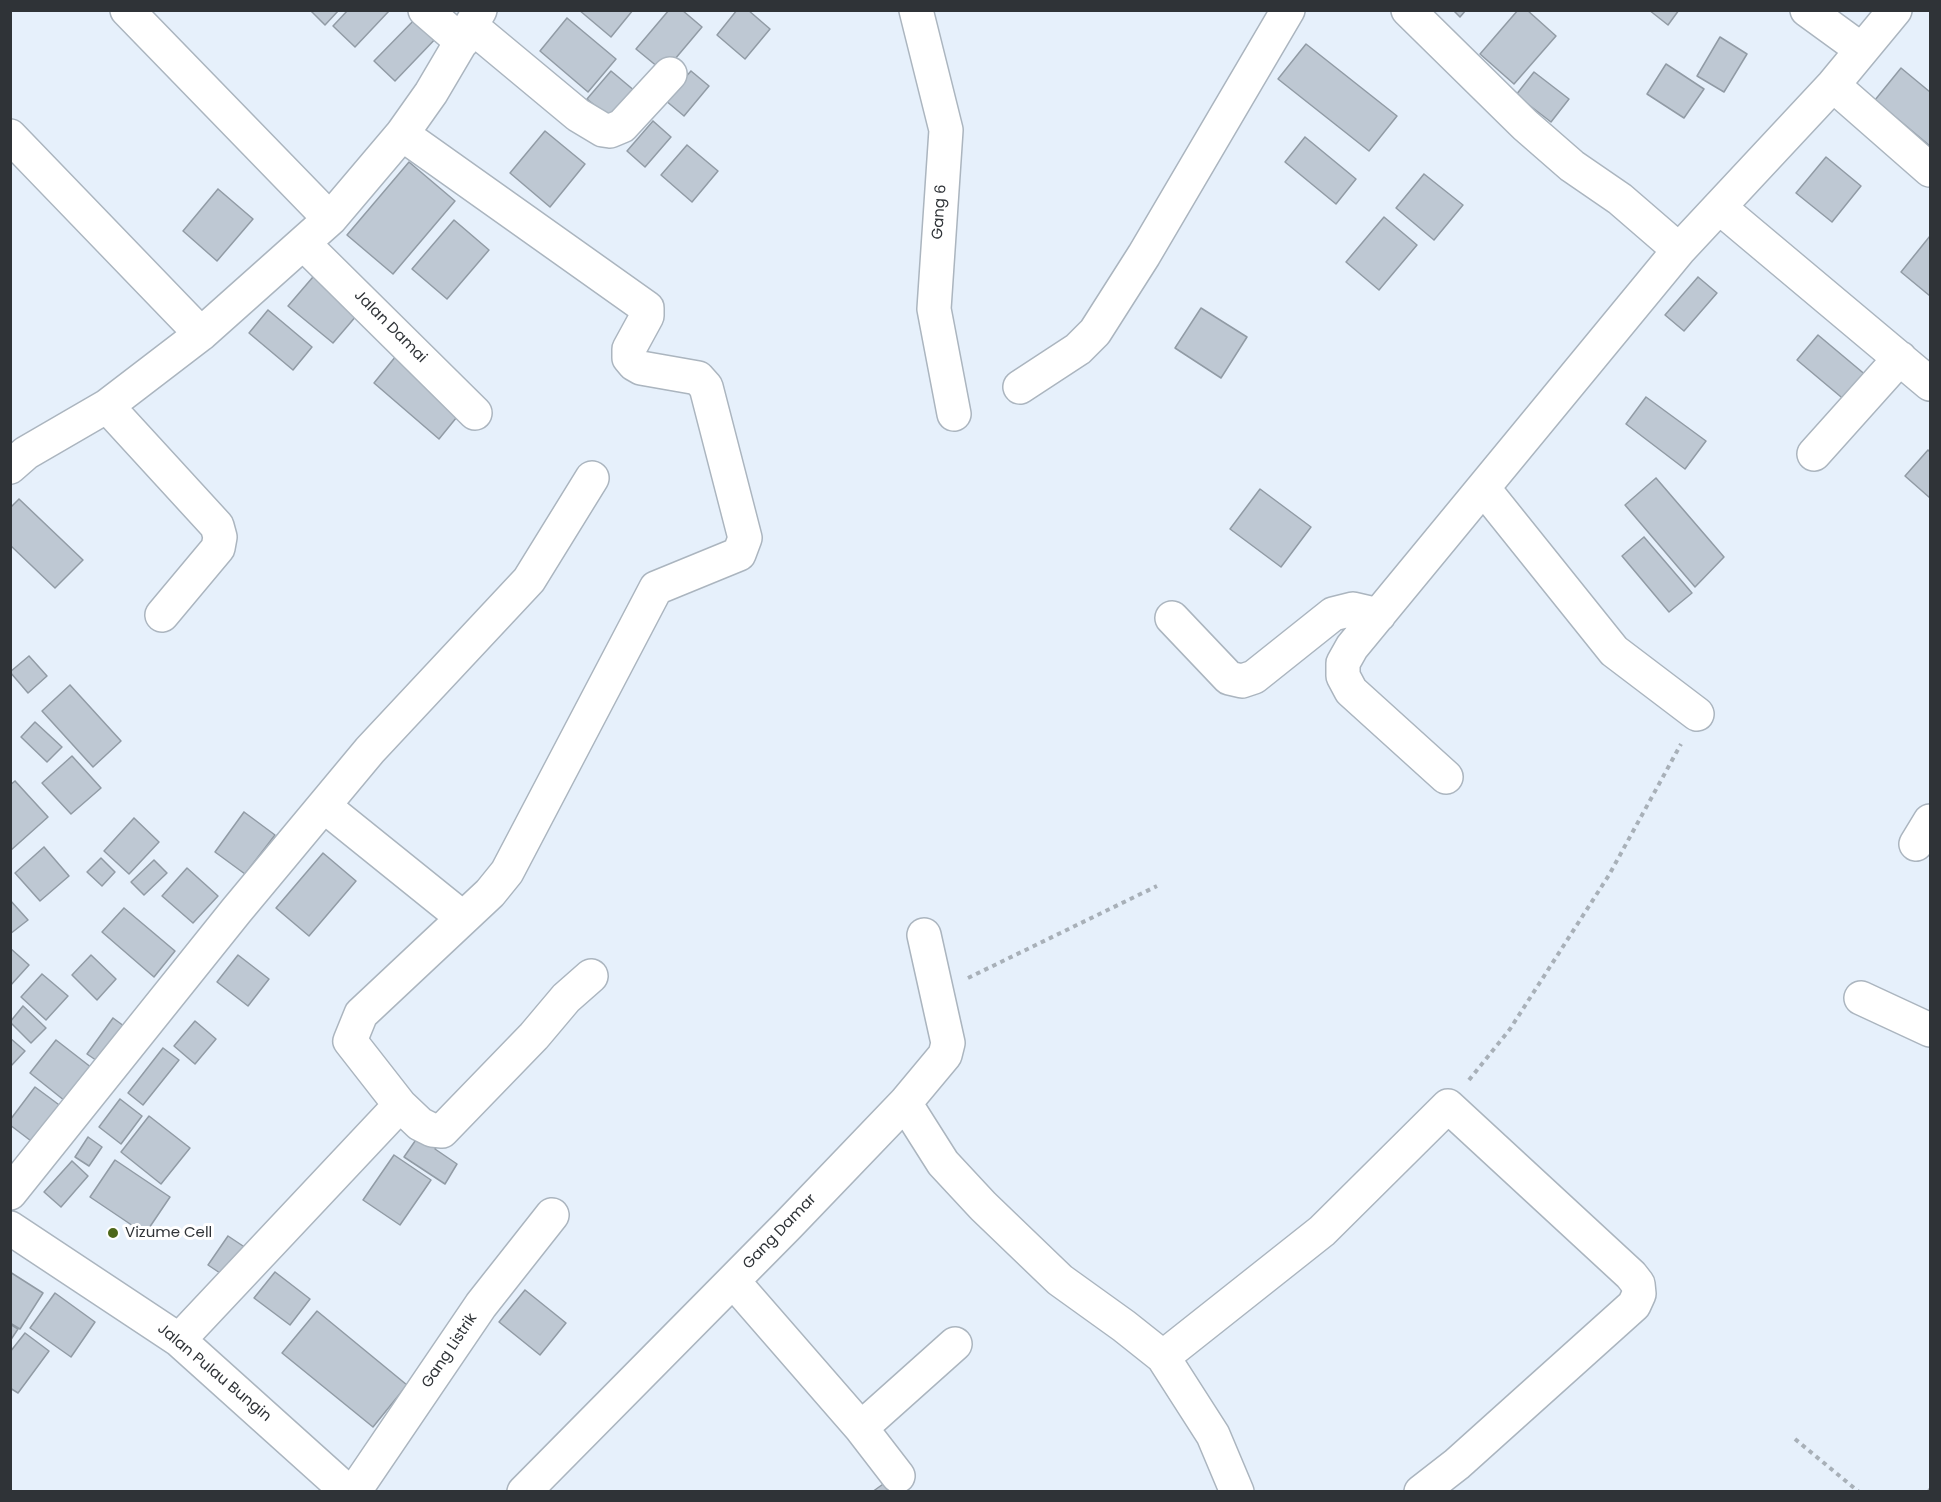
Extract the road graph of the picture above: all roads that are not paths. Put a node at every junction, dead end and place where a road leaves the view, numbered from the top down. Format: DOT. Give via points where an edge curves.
graph roads {
  1 [pos="127,10"];
  2 [pos="425,10"];
  3 [pos="916,10"];
  4 [pos="1288,10"];
  5 [pos="1408,10"];
  6 [pos="1807,10"];
  7 [pos="1895,10"];
  8 [pos="471,26"];
  9 [pos="1862,50"];
  10 [pos="670,74"];
  11 [pos="1833,85"];
  12 [pos="402,134"];
  13 [pos="10,136"];
  14 [pos="1930,170"];
  15 [pos="1719,207"];
  16 [pos="330,219"];
  17 [pos="303,243"];
  18 [pos="1679,250"];
  19 [pos="201,334"];
  20 [pos="1900,358"];
  21 [pos="1930,384"];
  22 [pos="1020,387"];
  23 [pos="107,406"];
  24 [pos="476,413"];
  25 [pos="954,414"];
  26 [pos="16,452"];
  27 [pos="1814,454"];
  28 [pos="592,478"];
  29 [pos="1484,489"];
  30 [pos="162,615"];
  31 [pos="1379,615"];
  32 [pos="1172,618"];
  33 [pos="1697,714"];
  34 [pos="1446,777"];
  35 [pos="324,806"];
  36 [pos="463,918"];
  37 [pos="924,935"];
  38 [pos="591,976"];
  39 [pos="1861,998"];
  40 [pos="1930,1030"];
  41 [pos="905,1103"];
  42 [pos="400,1105"];
  43 [pos="10,1193"];
  44 [pos="552,1215"];
  45 [pos="10,1228"];
  46 [pos="733,1281"];
  47 [pos="179,1340"];
  48 [pos="955,1344"];
  49 [pos="1163,1358"];
  50 [pos="861,1428"];
  51 [pos="898,1476"];
  52 [pos="348,1491"];
  53 [pos="354,1491"];
  54 [pos="524,1491"];
  55 [pos="1237,1491"];
  56 [pos="1421,1491"];
  1 -- 16 [label="street"];
  2 -- 8 [label="street"];
  3 -- 25 [label="street, Gang 6" via="946,130 934,309"];
  4 -- 22 [label="street" via="1095,332"];
  5 -- 18 [label="street" via="1540,139 1620,199"];
  6 -- 9 [label="street"];
  7 -- 9 [label="street"];
  8 -- 10 [label="street" via="578,115 603,130 622,126"];
  8 -- 12 [label="street" via="442,77"];
  9 -- 11 [label="street"];
  11 -- 14 [label="street"];
  11 -- 15 [label="street"];
  12 -- 16 [label="street"];
  12 -- 36 [label="street" via="647,308 629,357 641,368 698,378 706,387 745,538 739,554 665,583 651,594 524,843 490,893"];
  13 -- 19 [label="street"];
  15 -- 18 [label="street"];
  15 -- 20 [label="street"];
  16 -- 17 [label="street"];
  17 -- 19 [label="street"];
  17 -- 24 [label="street, Jalan Damai"];
  18 -- 29 [label="street"];
  19 -- 23 [label="street"];
  20 -- 21 [label="street"];
  20 -- 27 [label="street"];
  23 -- 26 [label="street"];
  23 -- 30 [label="street" via="217,526 220,537 218,548"];
  28 -- 35 [label="street" via="529,580 370,750"];
  29 -- 31 [label="street"];
  29 -- 33 [label="street" via="1614,651"];
  31 -- 32 [label="street" via="1353,609 1333,614 1254,678 1242,681 1228,678"];
  31 -- 34 [label="street" via="1352,647 1343,663 1343,676 1351,691"];
  35 -- 36 [label="street"];
  35 -- 43 [label="street"];
  36 -- 42 [label="street" via="361,1014 352,1030 350,1041 354,1049"];
  37 -- 41 [label="street, Gang Damar" via="947,1049"];
  38 -- 42 [label="street" via="447,1128 432,1130"];
  39 -- 40 [label="street"];
  41 -- 46 [label="street, Gang Damar"];
  41 -- 49 [label="street" via="943,1163 983,1206 1060,1280"];
  42 -- 47 [label="street"];
  44 -- 53 [label="street, Gang Listrik" via="481,1305"];
  45 -- 47 [label="street, Jalan Pulau Bungin"];
  46 -- 50 [label="street"];
  46 -- 54 [label="street, Gang Damar"];
  47 -- 52 [label="street, Jalan Pulau Bungin"];
  48 -- 50 [label="street"];
  49 -- 55 [label="street" via="1213,1435"];
  49 -- 56 [label="street" via="1322,1231 1448,1106 1631,1275 1639,1294 1634,1305 1457,1464"];
  50 -- 51 [label="street"];
}
